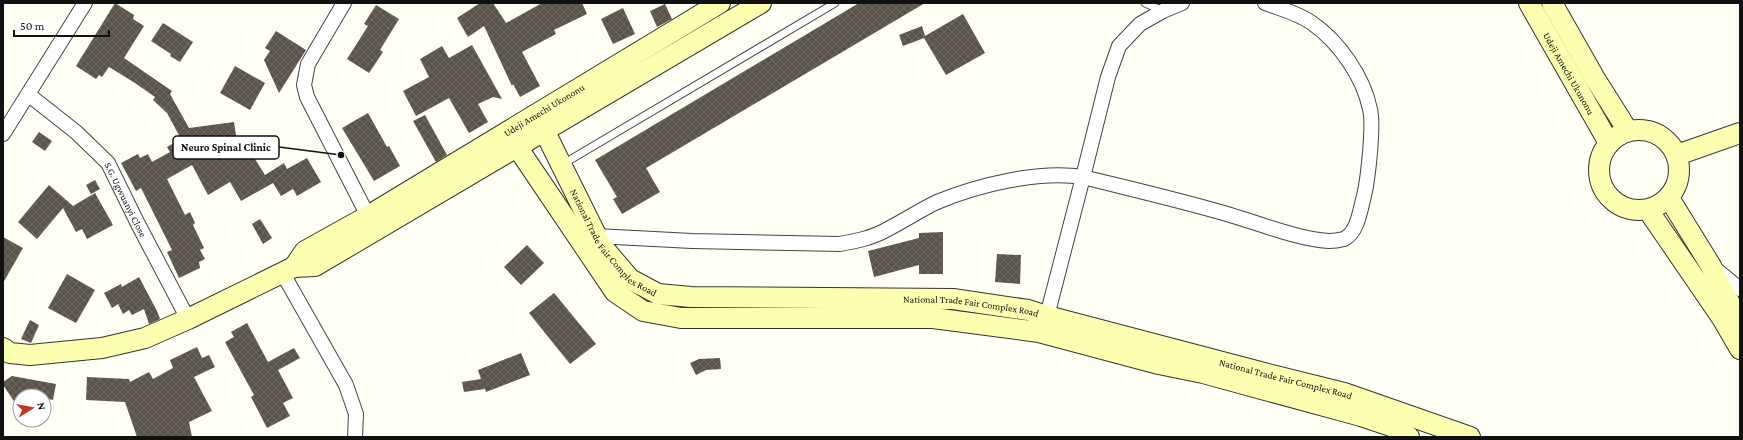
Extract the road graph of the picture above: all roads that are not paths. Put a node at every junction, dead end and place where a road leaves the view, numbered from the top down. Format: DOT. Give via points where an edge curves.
graph roads {
  1 [pos="85,3"];
  2 [pos="344,3"];
  3 [pos="720,3"];
  4 [pos="761,3"];
  5 [pos="834,3"];
  6 [pos="1145,3"];
  7 [pos="1182,3"];
  8 [pos="1265,3"];
  9 [pos="1529,3"];
  10 [pos="1552,3"];
  11 [pos="1163,11"];
  12 [pos="29,95"];
  13 [pos="540,122"];
  14 [pos="1628,131"];
  15 [pos="1740,133"];
  16 [pos="3,134"];
  17 [pos="511,140"];
  18 [pos="1609,143"];
  19 [pos="1677,155"];
  20 [pos="561,165"];
  21 [pos="1083,177"];
  22 [pos="1669,198"];
  23 [pos="1648,210"];
  24 [pos="368,216"];
  25 [pos="596,236"];
  26 [pos="1711,266"];
  27 [pos="288,270"];
  28 [pos="1740,289"];
  29 [pos="1047,316"];
  30 [pos="188,319"];
  31 [pos="1740,320"];
  32 [pos="1740,349"];
  33 [pos="5,354"];
  34 [pos="355,437"];
  35 [pos="1409,437"];
  36 [pos="1470,437"];
  1 -- 12 [label="street"];
  2 -- 24 [label="street" via="308,64 304,85 307,96"];
  3 -- 13 [label="main road, Udeji Amechi Ukononu"];
  4 -- 13 [label="main road, Udeji Amechi Ukononu"];
  5 -- 20 [label="lane"];
  6 -- 11 [label="lane"];
  7 -- 11 [label="street"];
  8 -- 21 [label="street" via="1296,14 1312,23 1328,37 1350,62 1360,79 1371,109 1365,191 1356,227 1345,238 1330,241 1298,235"];
  9 -- 18 [label="main road, Udeji Amechi Ukunonu"];
  10 -- 14 [label="main road, Udeji Amechi Ukunonu"];
  11 -- 21 [label="street" via="1140,24 1119,46 1108,76"];
  12 -- 16 [label="street"];
  12 -- 30 [label="street, S.G. Ugwuanyi Close" via="76,132 108,163"];
  13 -- 17 [label="main road, Udeji Amechi Ukononu"];
  13 -- 20 [label="main road, National Trade Fair Complex Road"];
  14 -- 18 [label="main road"];
  14 -- 19 [label="main road" via="1648,130 1657,133 1672,146"];
  15 -- 19 [label="main road"];
  17 -- 24 [label="main road, Udeji Amechi Ukononu"];
  17 -- 27 [label="main road" via="337,255 315,266"];
  17 -- 35 [label="main road, National Trade Fair Complex Road" via="615,292 643,311 681,318 933,318 1039,332 1361,416 1397,428"];
  18 -- 23 [label="main road" via="1602,154 1599,166 1600,179 1605,191 1612,200 1623,207"];
  19 -- 22 [label="main road" via="1680,168 1678,182"];
  20 -- 25 [label="main road, National Trade Fair Complex Road"];
  21 -- 25 [label="street" via="1045,175 979,188 937,203 885,231 840,244"];
  21 -- 29 [label="street"];
  22 -- 23 [label="main road"];
  22 -- 26 [label="main road"];
  23 -- 32 [label="main road" via="1722,318"];
  24 -- 27 [label="main road, Udeji Amechi Ukononu" via="305,251"];
  25 -- 29 [label="main road, National Trade Fair Complex Road" via="630,279 658,294 691,297 952,299 1028,310"];
  26 -- 28 [label="street"];
  26 -- 31 [label="main road"];
  27 -- 30 [label="main road"];
  27 -- 34 [label="street" via="346,385 356,414"];
  29 -- 36 [label="main road, National Trade Fair Complex Road" via="1344,393"];
  30 -- 33 [label="main road" via="145,338 102,348 30,356"];
}
